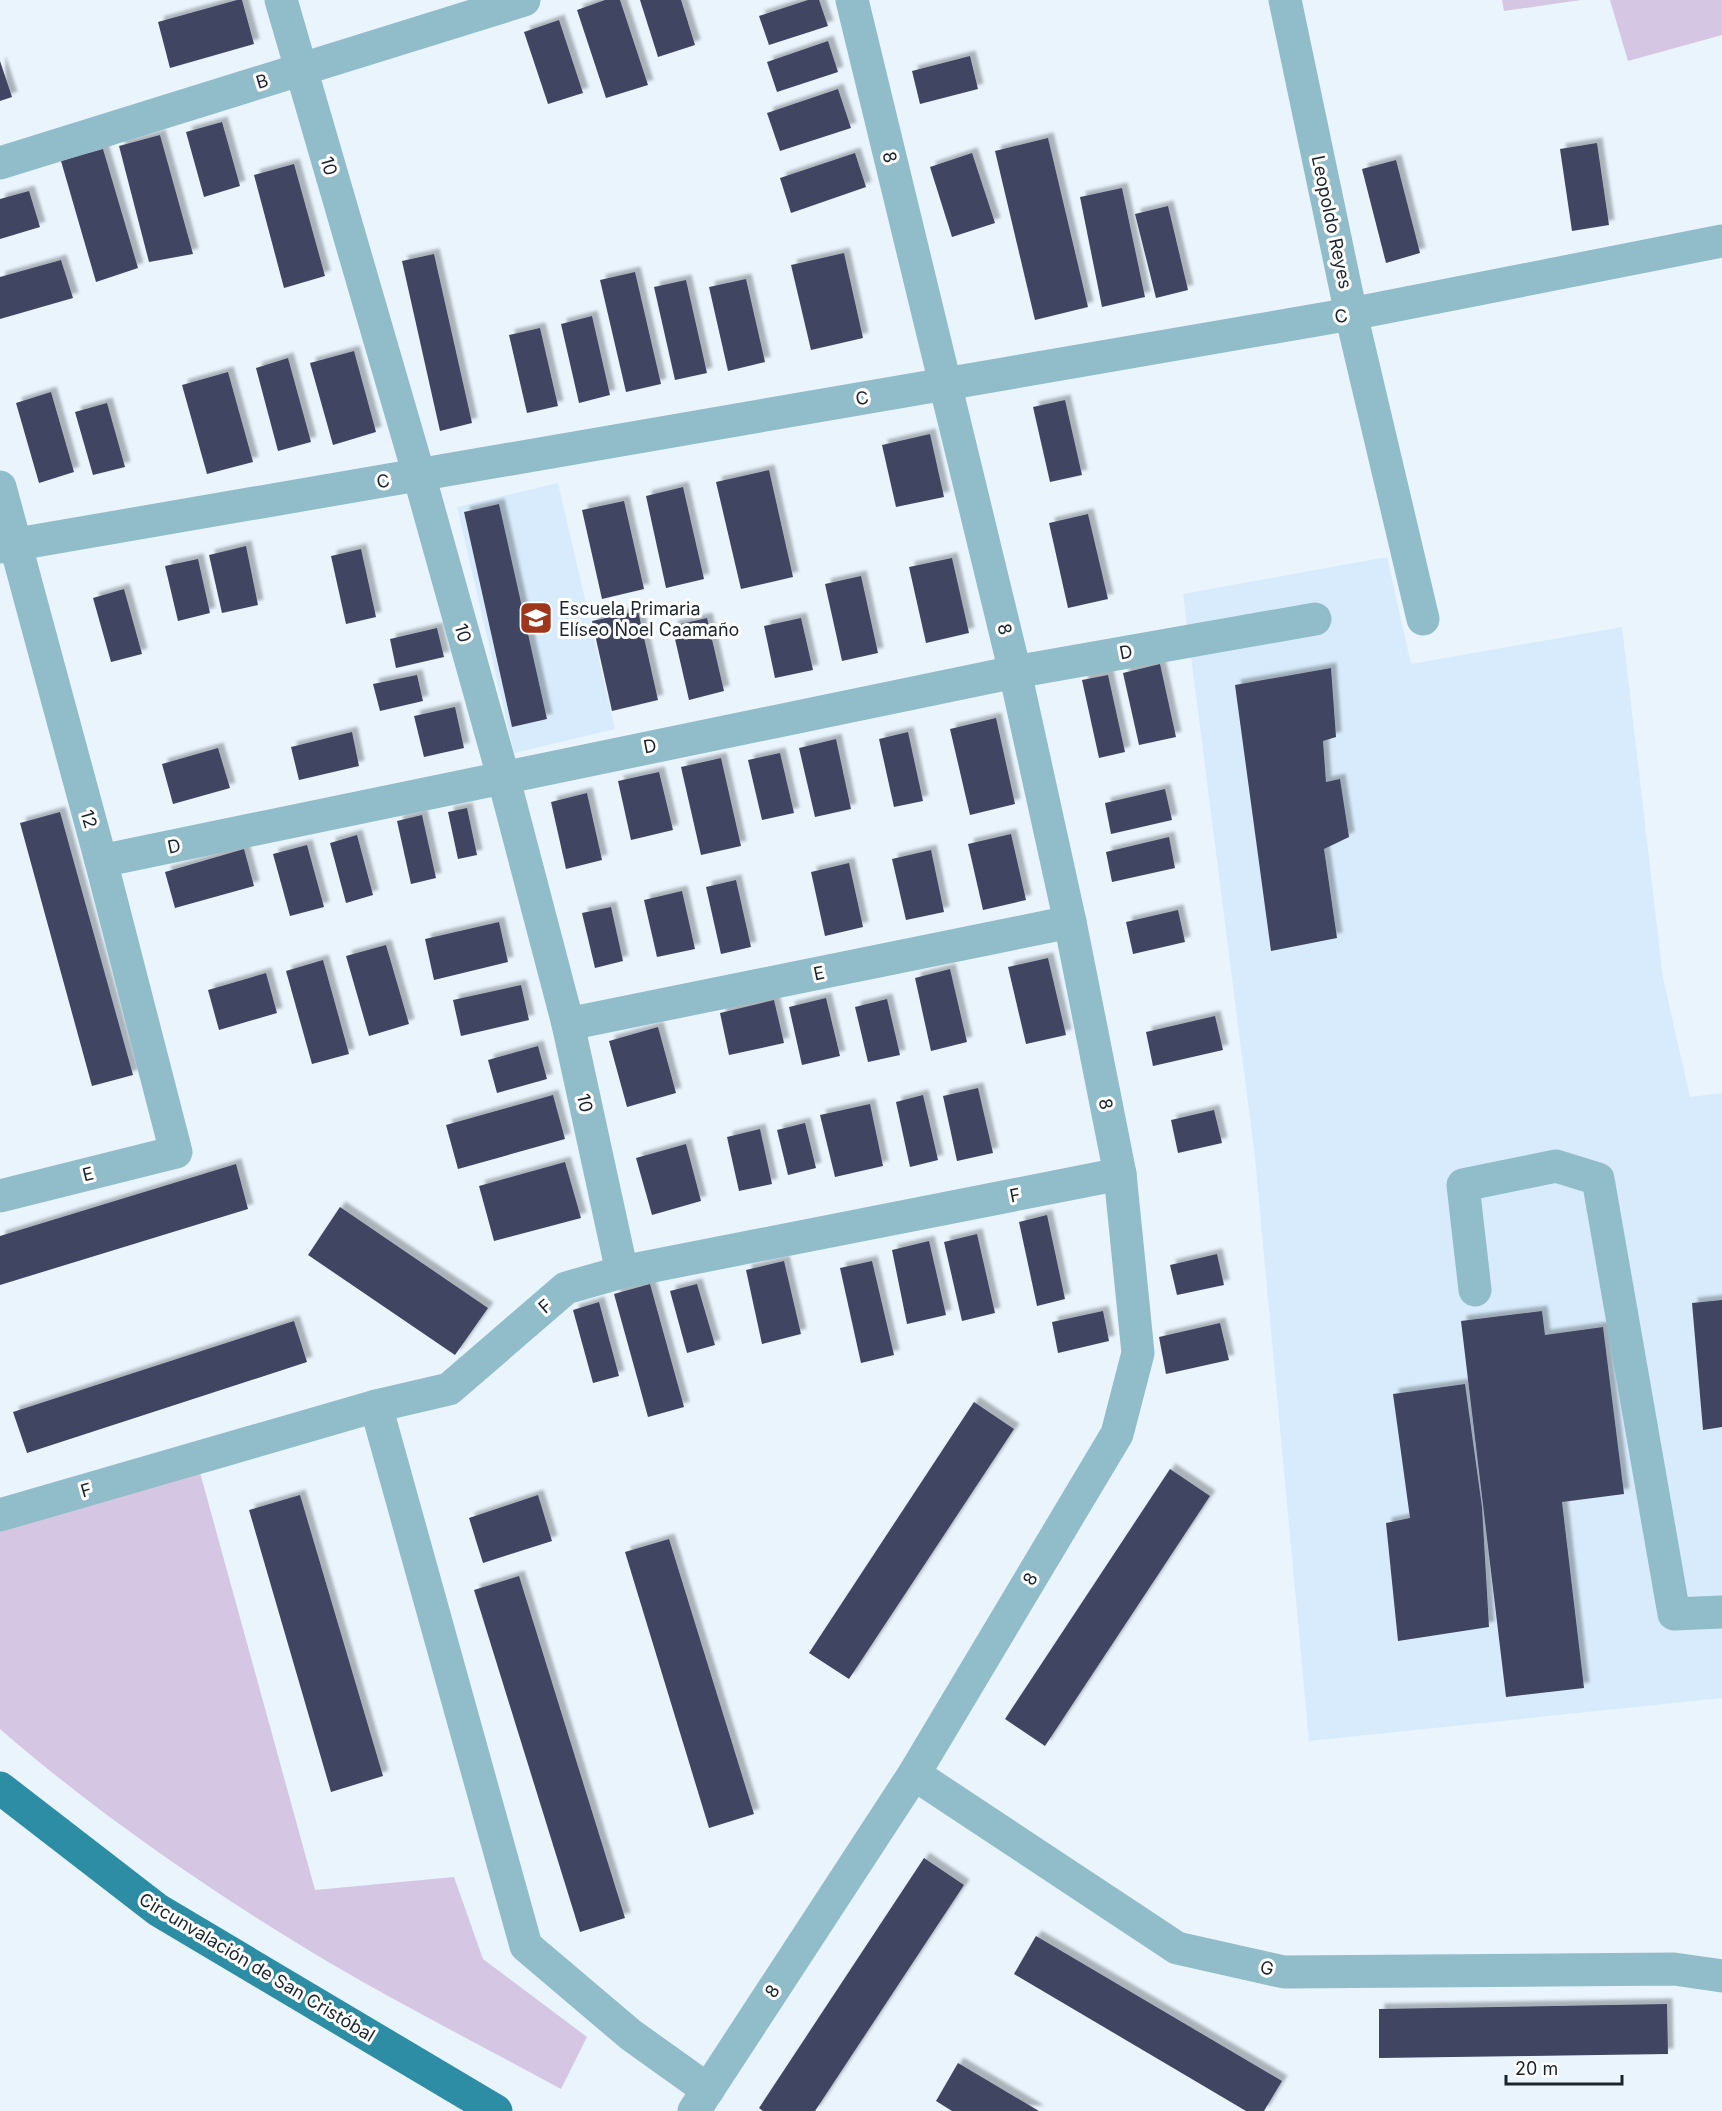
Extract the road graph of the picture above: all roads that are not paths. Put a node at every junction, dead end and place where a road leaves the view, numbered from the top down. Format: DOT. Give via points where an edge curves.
graph roads {
  1 [pos="281,0"];
  2 [pos="524,0"];
  3 [pos="852,0"];
  4 [pos="1285,0"];
  5 [pos="301,69"];
  6 [pos="0,163"];
  7 [pos="1722,241"];
  8 [pos="1351,314"];
  9 [pos="945,384"];
  10 [pos="419,475"];
  11 [pos="0,487"];
  12 [pos="8,545"];
  13 [pos="1315,618"];
  14 [pos="1423,619"];
  15 [pos="1015,672"];
  16 [pos="503,776"];
  17 [pos="101,861"];
  18 [pos="1070,922"];
  19 [pos="568,1024"];
  20 [pos="176,1152"];
  21 [pos="1120,1174"];
  22 [pos="0,1196"];
  23 [pos="622,1272"];
  24 [pos="1475,1290"];
  25 [pos="376,1406"];
  26 [pos="0,1515"];
  27 [pos="1722,1612"];
  28 [pos="914,1774"];
  29 [pos="0,1788"];
  30 [pos="1722,1976"];
  31 [pos="701,2100"];
  32 [pos="496,2111"];
  1 -- 5 [label="street, 10"];
  2 -- 5 [label="street, B"];
  3 -- 9 [label="street, 8"];
  4 -- 8 [label="street, Leopoldo Reyes"];
  5 -- 6 [label="street, B"];
  5 -- 10 [label="street, 10"];
  7 -- 8 [label="street, C"];
  8 -- 9 [label="street, C"];
  8 -- 14 [label="street, Leopoldo Reyes"];
  9 -- 10 [label="street, C"];
  9 -- 15 [label="street, 8"];
  10 -- 12 [label="street, C"];
  10 -- 16 [label="street, 10"];
  11 -- 12 [label="street, 12"];
  12 -- 17 [label="street, 12"];
  13 -- 15 [label="street, D"];
  15 -- 16 [label="street, D"];
  15 -- 18 [label="street, 8"];
  16 -- 17 [label="street, D"];
  16 -- 19 [label="street, 10"];
  17 -- 20 [label="street, 12"];
  18 -- 19 [label="street, E"];
  18 -- 21 [label="street, 8"];
  19 -- 23 [label="street, 10"];
  20 -- 22 [label="street, E"];
  21 -- 23 [label="street, F"];
  21 -- 28 [label="street, 8" via="1138,1353 1117,1434"];
  23 -- 25 [label="street, F" via="566,1288 449,1389"];
  24 -- 27 [label="street" via="1463,1185 1556,1166 1598,1179 1674,1614"];
  25 -- 26 [label="street, F"];
  25 -- 31 [label="street" via="526,1946"];
  28 -- 30 [label="street, G" via="1177,1948 1284,1972 1674,1969"];
  28 -- 31 [label="street, 8"];
  29 -- 32 [label="main road, Circunvalación de San Cristóbal" via="158,1910"];
}
